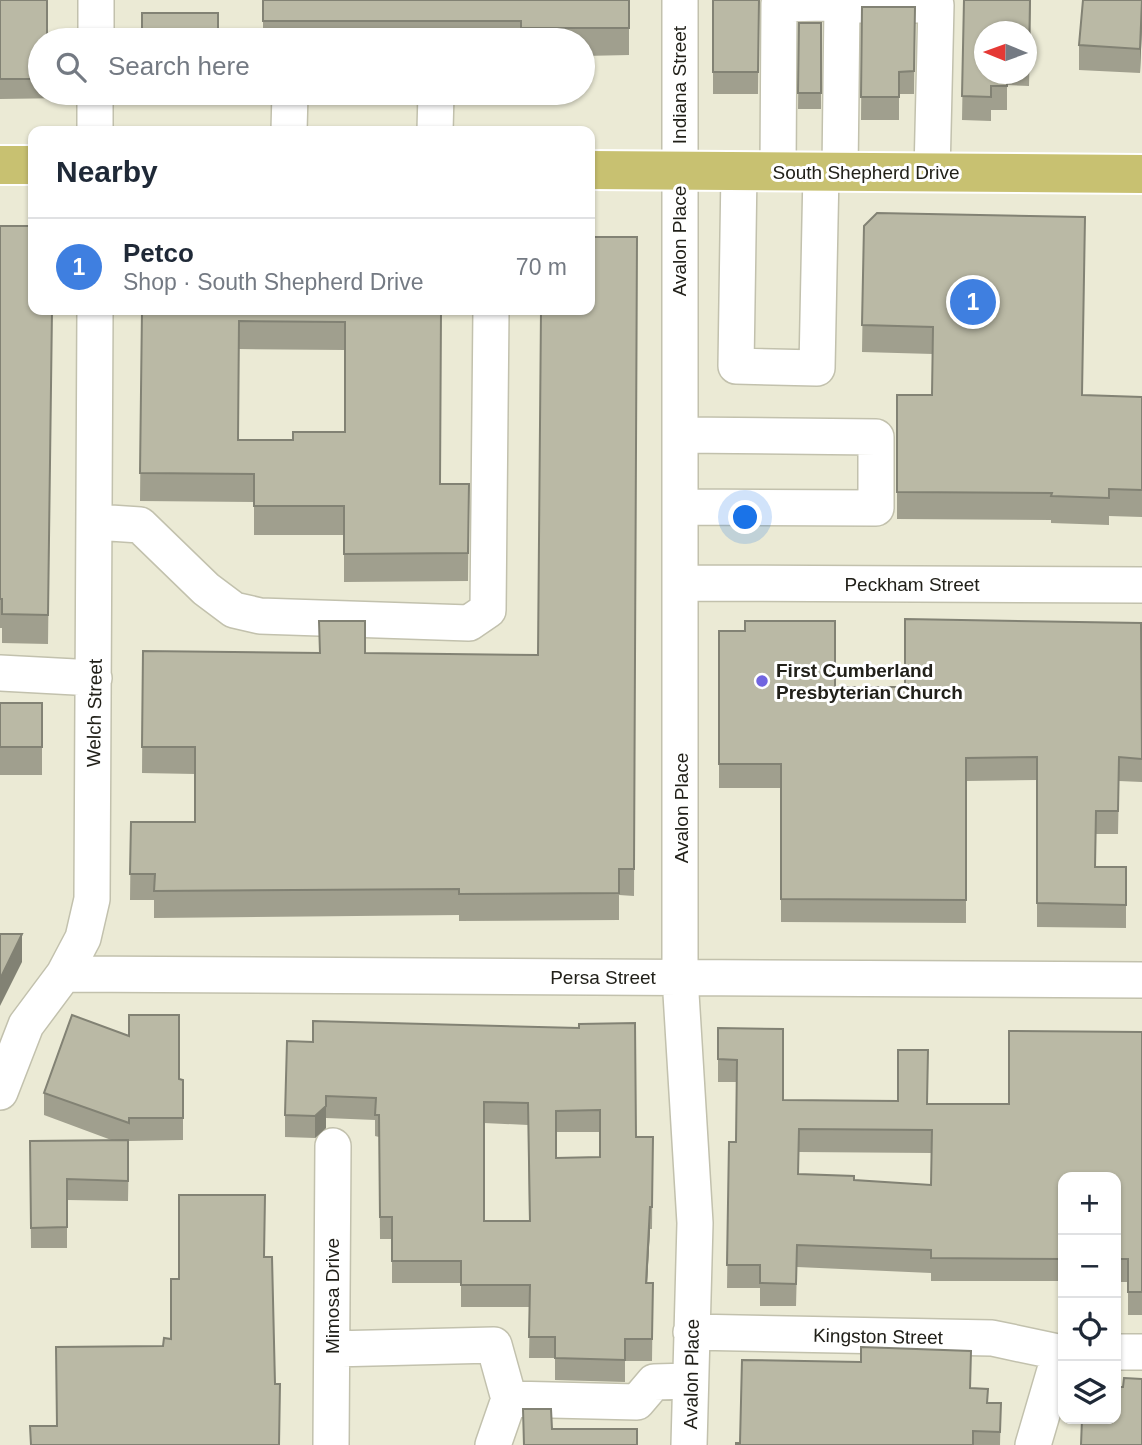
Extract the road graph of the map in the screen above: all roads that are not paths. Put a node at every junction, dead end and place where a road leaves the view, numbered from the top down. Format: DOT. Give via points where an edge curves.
graph roads {
  1 [pos="96,0"];
  2 [pos="680,0"];
  3 [pos="827,3"];
  4 [pos="96,28"];
  5 [pos="95,105"];
  6 [pos="290,105"];
  7 [pos="436,105"];
  8 [pos="95,126"];
  9 [pos="289,126"];
  10 [pos="435,126"];
  11 [pos="0,165"];
  12 [pos="28,165"];
  13 [pos="595,170"];
  14 [pos="679,170"];
  15 [pos="739,171"];
  16 [pos="778,171"];
  17 [pos="831,171"];
  18 [pos="932,173"];
  19 [pos="1142,174"];
  20 [pos="95,315"];
  21 [pos="491,315"];
  22 [pos="680,435"];
  23 [pos="681,507"];
  24 [pos="95,522"];
  25 [pos="681,583"];
  26 [pos="1142,585"];
  27 [pos="0,673"];
  28 [pos="94,678"];
  29 [pos="64,974"];
  30 [pos="681,977"];
  31 [pos="1142,980"];
  32 [pos="0,1092"];
  33 [pos="334,1146"];
  34 [pos="691,1332"];
  35 [pos="332,1349"];
  36 [pos="1058,1352"];
  37 [pos="1121,1352"];
  38 [pos="1142,1352"];
  39 [pos="1059,1361"];
  40 [pos="691,1381"];
  41 [pos="509,1399"];
  42 [pos="331,1445"];
  43 [pos="493,1445"];
  44 [pos="689,1445"];
  45 [pos="1034,1445"];
  1 -- 4 [label="street"];
  2 -- 14 [label="street, Indiana Street"];
  3 -- 16 [label="street" via="779,4"];
  5 -- 8 [label="street"];
  6 -- 9 [label="street"];
  7 -- 10 [label="street"];
  11 -- 12 [label="main road"];
  13 -- 14 [label="main road, South Shepherd Drive"];
  14 -- 15 [label="main road, South Shepherd Drive"];
  14 -- 22 [label="street, Avalon Place"];
  15 -- 16 [label="main road, South Shepherd Drive"];
  15 -- 17 [label="street" via="736,366 817,368"];
  16 -- 17 [label="main road, South Shepherd Drive"];
  17 -- 18 [label="main road, South Shepherd Drive"];
  17 -- 18 [label="street" via="842,5 936,5"];
  18 -- 19 [label="main road, South Shepherd Drive"];
  20 -- 24 [label="street, Welch Street"];
  21 -- 24 [label="street" via="488,610 470,623 260,616 233,610 140,525"];
  22 -- 23 [label="street, Avalon Place"];
  22 -- 23 [label="street" via="876,437 876,508"];
  23 -- 25 [label="street, Avalon Place"];
  24 -- 28 [label="street, Welch Street"];
  25 -- 26 [label="street, Peckham Street"];
  25 -- 30 [label="street, Avalon Place"];
  27 -- 28 [label="street"];
  28 -- 29 [label="street, Welch Street" via="92,899 83,938"];
  29 -- 30 [label="street, Persa Street"];
  29 -- 32 [label="street, Welch Street" via="26,1025"];
  30 -- 31 [label="street, Persa Street"];
  30 -- 34 [label="street, Avalon Place" via="695,1223"];
  33 -- 35 [label="street, Mimosa Drive"];
  34 -- 36 [label="street, Kingston Street" via="992,1338"];
  34 -- 40 [label="street, Avalon Place"];
  35 -- 41 [label="street" via="494,1345"];
  35 -- 42 [label="street, Mimosa Drive"];
  37 -- 38 [label="street"];
  39 -- 45 [label="street"];
  40 -- 41 [label="street" via="654,1382 637,1402"];
  40 -- 44 [label="street, Avalon Place"];
  41 -- 43 [label="street"];
}
